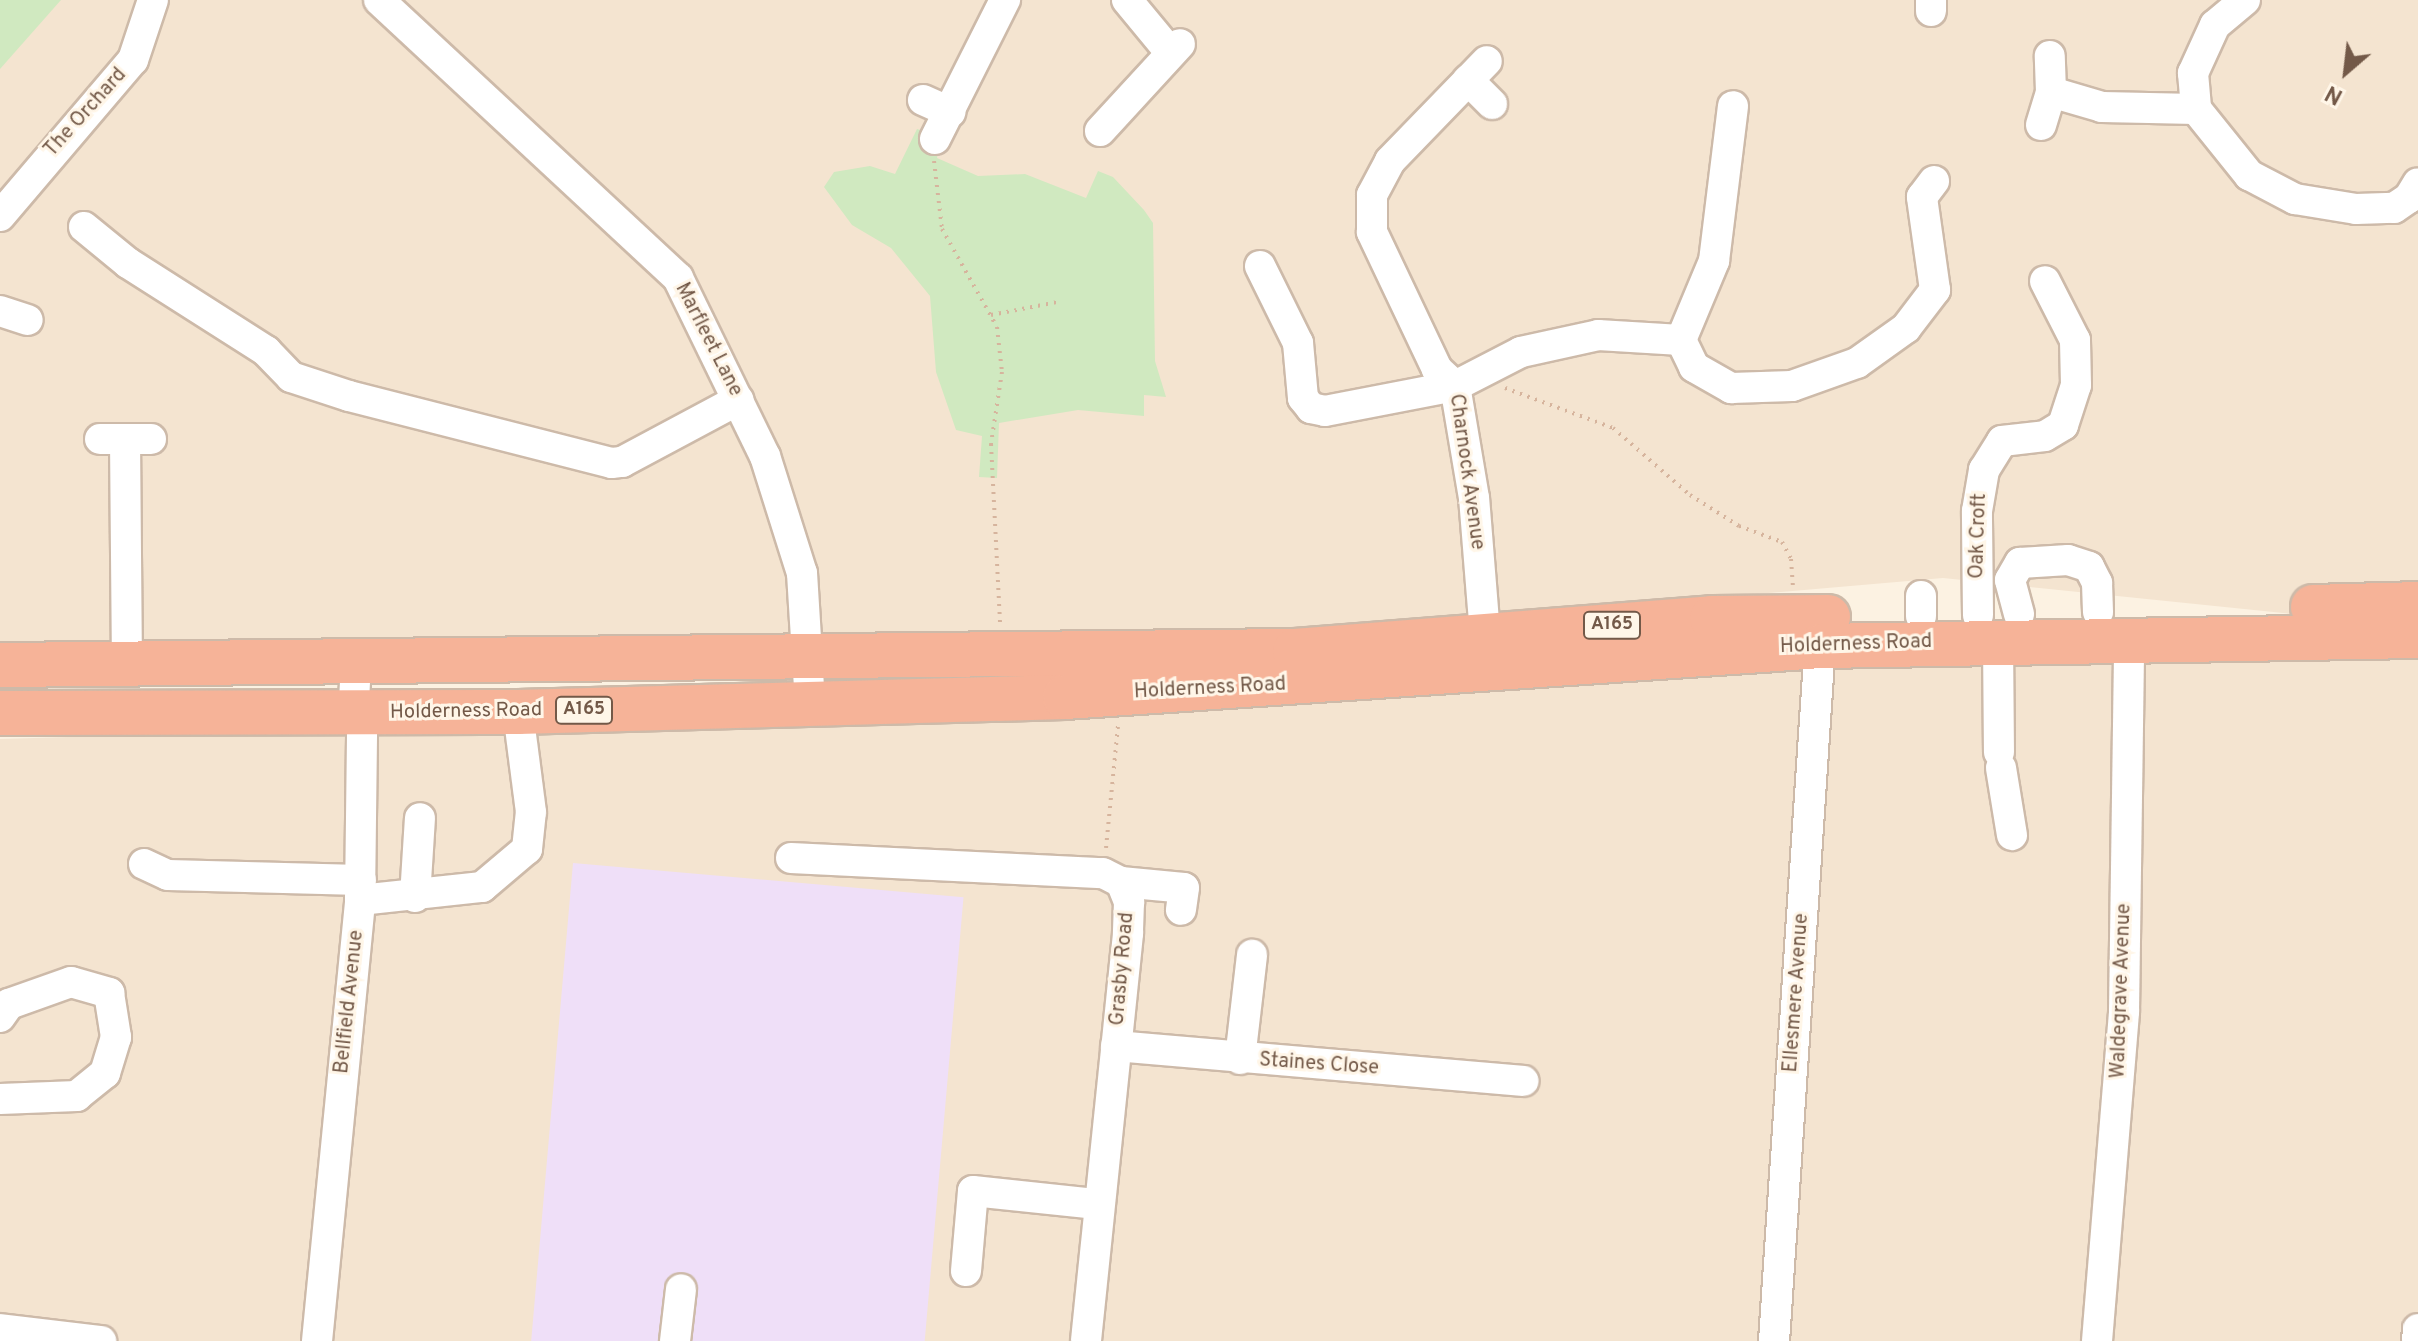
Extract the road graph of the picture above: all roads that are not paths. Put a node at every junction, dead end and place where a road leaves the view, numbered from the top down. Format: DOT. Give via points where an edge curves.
graph roads {
  1 [pos="153,0"];
  2 [pos="379,0"];
  3 [pos="1005,0"];
  4 [pos="1127,0"];
  5 [pos="2245,0"];
  6 [pos="2050,56"];
  7 [pos="2051,92"];
  8 [pos="1492,104"];
  9 [pos="1733,106"];
  10 [pos="2196,109"];
  11 [pos="2041,125"];
  12 [pos="1100,131"];
  13 [pos="935,139"];
  14 [pos="1934,181"];
  15 [pos="2418,183"];
  16 [pos="0,216"];
  17 [pos="84,227"];
  18 [pos="1260,266"];
  19 [pos="2043,278"];
  20 [pos="1681,340"];
  21 [pos="1461,383"];
  22 [pos="738,400"];
  23 [pos="125,439"];
  24 [pos="2418,604"];
  25 [pos="1998,623"];
  26 [pos="2114,626"];
  27 [pos="1813,627"];
  28 [pos="1485,634"];
  29 [pos="2418,636"];
  30 [pos="807,658"];
  31 [pos="127,662"];
  32 [pos="356,663"];
  33 [pos="0,665"];
  34 [pos="1280,668"];
  35 [pos="810,702"];
  36 [pos="518,712"];
  37 [pos="0,713"];
  38 [pos="359,714"];
  39 [pos="420,818"];
  40 [pos="2012,835"];
  41 [pos="791,858"];
  42 [pos="144,864"];
  43 [pos="1112,878"];
  44 [pos="361,890"];
  45 [pos="415,897"];
  46 [pos="1181,910"];
  47 [pos="1252,955"];
  48 [pos="0,1017"];
  49 [pos="1116,1046"];
  50 [pos="1240,1059"];
  51 [pos="1523,1081"];
  52 [pos="0,1099"];
  53 [pos="1097,1204"];
  54 [pos="966,1271"];
  55 [pos="681,1289"];
  56 [pos="0,1329"];
  57 [pos="2418,1329"];
  58 [pos="101,1341"];
  59 [pos="317,1341"];
  60 [pos="675,1341"];
  61 [pos="1086,1341"];
  62 [pos="1774,1341"];
  63 [pos="2097,1341"];
  64 [pos="2417,1341"];
  1 -- 16 [label="street, The Orchard" via="133,60"];
  2 -- 22 [label="street, Marfleet Lane" via="678,278"];
  3 -- 13 [label="street" via="937,106"];
  4 -- 12 [label="street" via="1175,48"];
  5 -- 10 [label="street" via="2215,25 2193,73"];
  6 -- 7 [label="street"];
  7 -- 10 [label="street" via="2102,107"];
  7 -- 11 [label="street"];
  8 -- 21 [label="street, Charnock Avenue" via="1478,71 1390,161 1372,195 1372,232 1437,369"];
  9 -- 20 [label="street" via="1714,161 1714,261"];
  10 -- 15 [label="street" via="2249,175 2295,199 2356,209 2394,208"];
  14 -- 20 [label="street" via="1922,197 1935,290 1906,328 1857,363 1792,386 1731,388 1694,367"];
  17 -- 22 [label="street" via="128,263 266,351 291,377 349,396 612,463"];
  18 -- 21 [label="street" via="1298,343 1303,398 1311,408 1325,411"];
  19 -- 25 [label="street, Oak Croft" via="2075,340 2076,385 2063,425 2045,436 2002,441 1984,470 1977,511"];
  20 -- 21 [label="street" via="1598,335 1521,352"];
  21 -- 28 [label="street, Charnock Avenue"];
  22 -- 30 [label="street, Marfleet Lane" via="765,456 802,573"];
  23 -- 31 [label="street"];
  24 -- 26 [label="highway, Holderness Road / A165"];
  25 -- 26 [label="highway, Holderness Road / A165"];
  25 -- 27 [label="highway, Holderness Road / A165"];
  25 -- 27 [label="highway, Holderness Road / A165" via="1921,606"];
  25 -- 40 [label="street" via="2000,760"];
  26 -- 29 [label="highway, Holderness Road / A165"];
  26 -- 63 [label="street, Waldegrave Avenue" via="2124,1012"];
  27 -- 28 [label="highway, Holderness Road / A165"];
  27 -- 34 [label="highway, Holderness Road / A165" via="1557,660"];
  27 -- 62 [label="street, Ellesmere Avenue"];
  28 -- 34 [label="highway, Holderness Road / A165"];
  30 -- 32 [label="highway, Holderness Road / A165"];
  30 -- 34 [label="highway, Holderness Road / A165"];
  30 -- 35 [label="street, Marfleet Lane"];
  31 -- 32 [label="highway, Holderness Road / A165"];
  31 -- 33 [label="highway, Holderness Road / A165"];
  32 -- 38 [label="street, Bellfield Avenue"];
  34 -- 35 [label="highway, Holderness Road / A165" via="1132,693"];
  35 -- 36 [label="highway, Holderness Road / A165"];
  36 -- 38 [label="highway, Holderness Road / A165"];
  36 -- 45 [label="street" via="530,799 527,849 482,887"];
  37 -- 38 [label="highway, Holderness Road / A165"];
  38 -- 44 [label="street, Bellfield Avenue"];
  39 -- 45 [label="street"];
  41 -- 43 [label="street"];
  42 -- 44 [label="street" via="168,875"];
  43 -- 46 [label="street" via="1184,888"];
  43 -- 49 [label="street, Grasby Road" via="1129,902"];
  44 -- 45 [label="street"];
  44 -- 59 [label="street, Bellfield Avenue"];
  47 -- 50 [label="street"];
  48 -- 52 [label="street" via="9,1004 71,982 109,993 116,1037 105,1073 77,1096"];
  49 -- 50 [label="street, Staines Close"];
  49 -- 53 [label="street, Grasby Road"];
  50 -- 51 [label="street, Staines Close"];
  53 -- 54 [label="street" via="973,1191"];
  53 -- 61 [label="street, Grasby Road"];
  55 -- 60 [label="street"];
  56 -- 58 [label="street"];
  57 -- 64 [label="street"];
}
